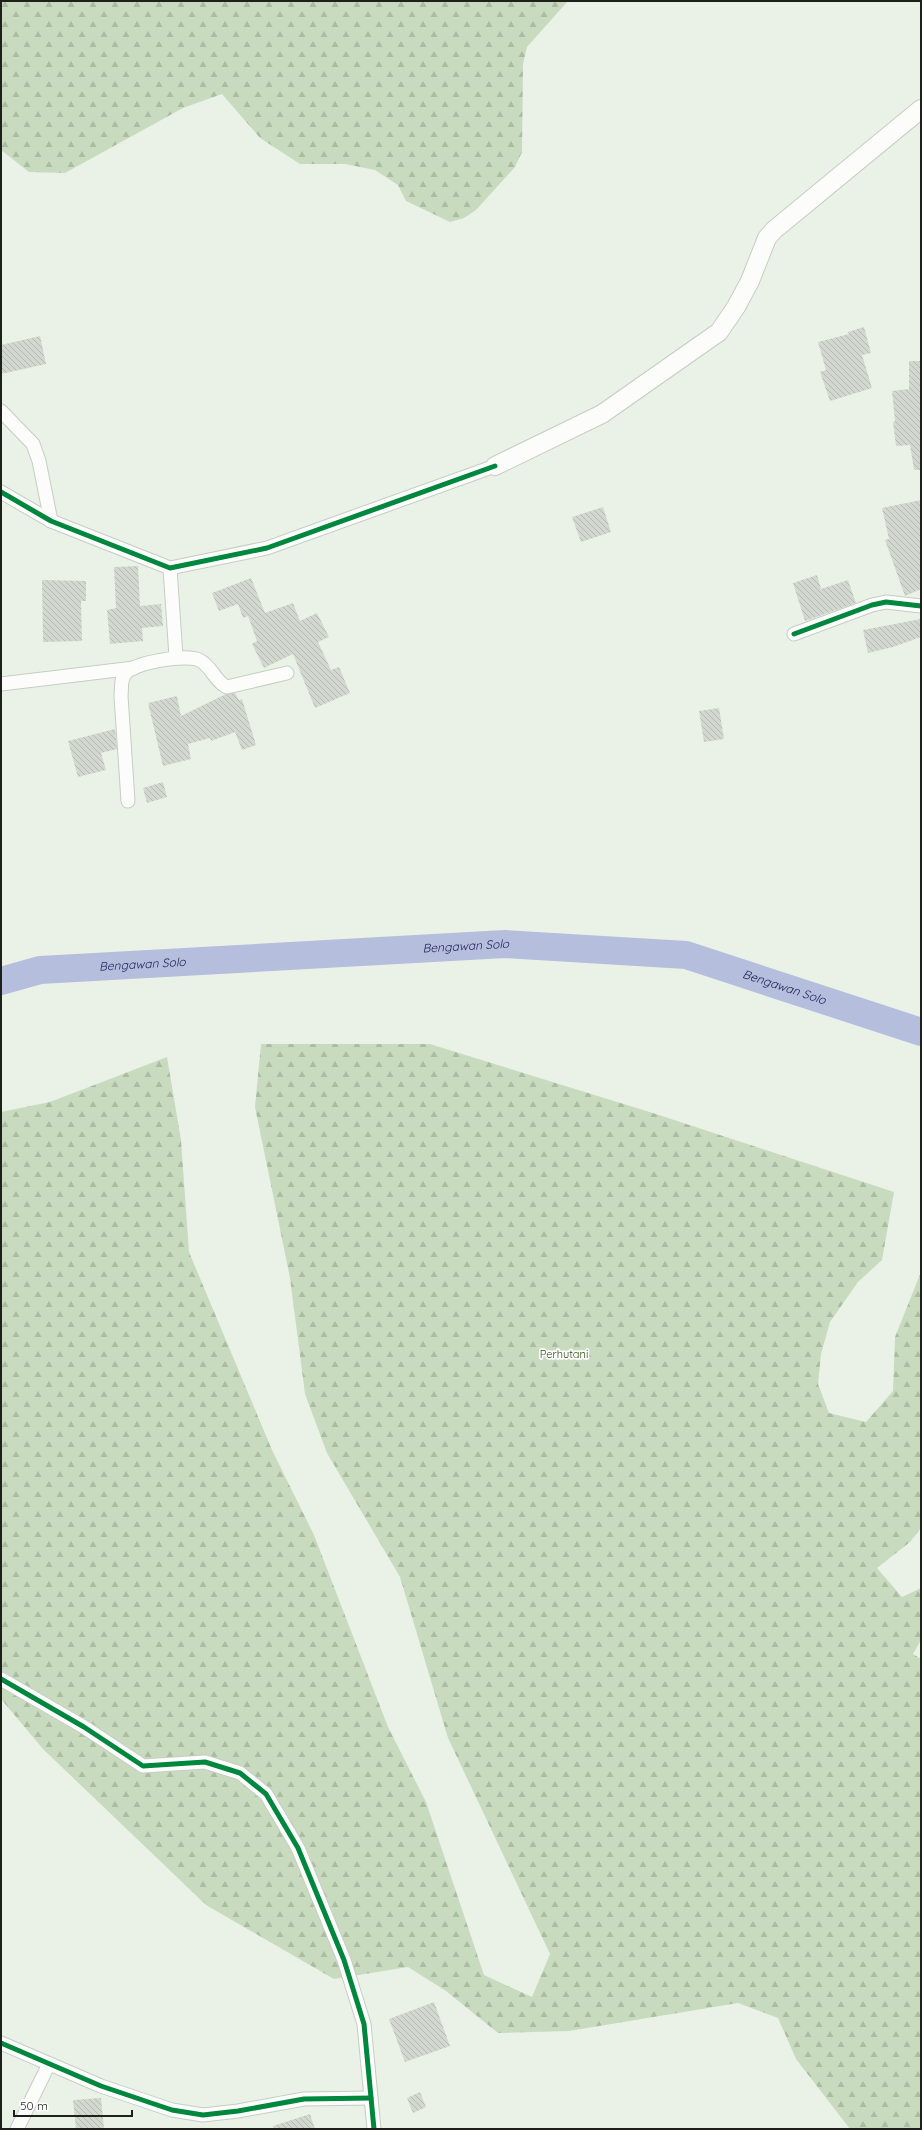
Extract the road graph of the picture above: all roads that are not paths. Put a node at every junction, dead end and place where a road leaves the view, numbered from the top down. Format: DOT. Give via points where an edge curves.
graph roads {
  1 [pos="921,109"];
  2 [pos="1,411"];
  3 [pos="495,466"];
  4 [pos="1,492"];
  5 [pos="51,521"];
  6 [pos="170,568"];
  7 [pos="921,606"];
  8 [pos="794,634"];
  9 [pos="176,657"];
  10 [pos="134,668"];
  11 [pos="287,672"];
  12 [pos="1,684"];
  13 [pos="128,802"];
  14 [pos="1,1679"];
  15 [pos="1,2044"];
  16 [pos="49,2064"];
  17 [pos="370,2098"];
  18 [pos="17,2129"];
  19 [pos="374,2129"];
  1 -- 3 [label="main road" via="774,230 767,238 747,287 719,332 602,414"];
  2 -- 5 [label="street" via="33,444"];
  3 -- 6 [label="street" via="267,548"];
  4 -- 5 [label="street"];
  5 -- 6 [label="street"];
  6 -- 9 [label="street"];
  7 -- 8 [label="street" via="886,602 872,605"];
  9 -- 10 [label="street"];
  9 -- 11 [label="street" via="197,659 207,665 221,684 227,687"];
  10 -- 12 [label="street"];
  10 -- 13 [label="street" via="125,673 122,679"];
  14 -- 17 [label="street" via="143,1766 205,1762 240,1772 266,1794 298,1848 344,1960 364,2024"];
  15 -- 16 [label="street"];
  16 -- 17 [label="street" via="101,2086 172,2110 204,2115 304,2098"];
  16 -- 18 [label="street"];
  17 -- 19 [label="street"];
}
